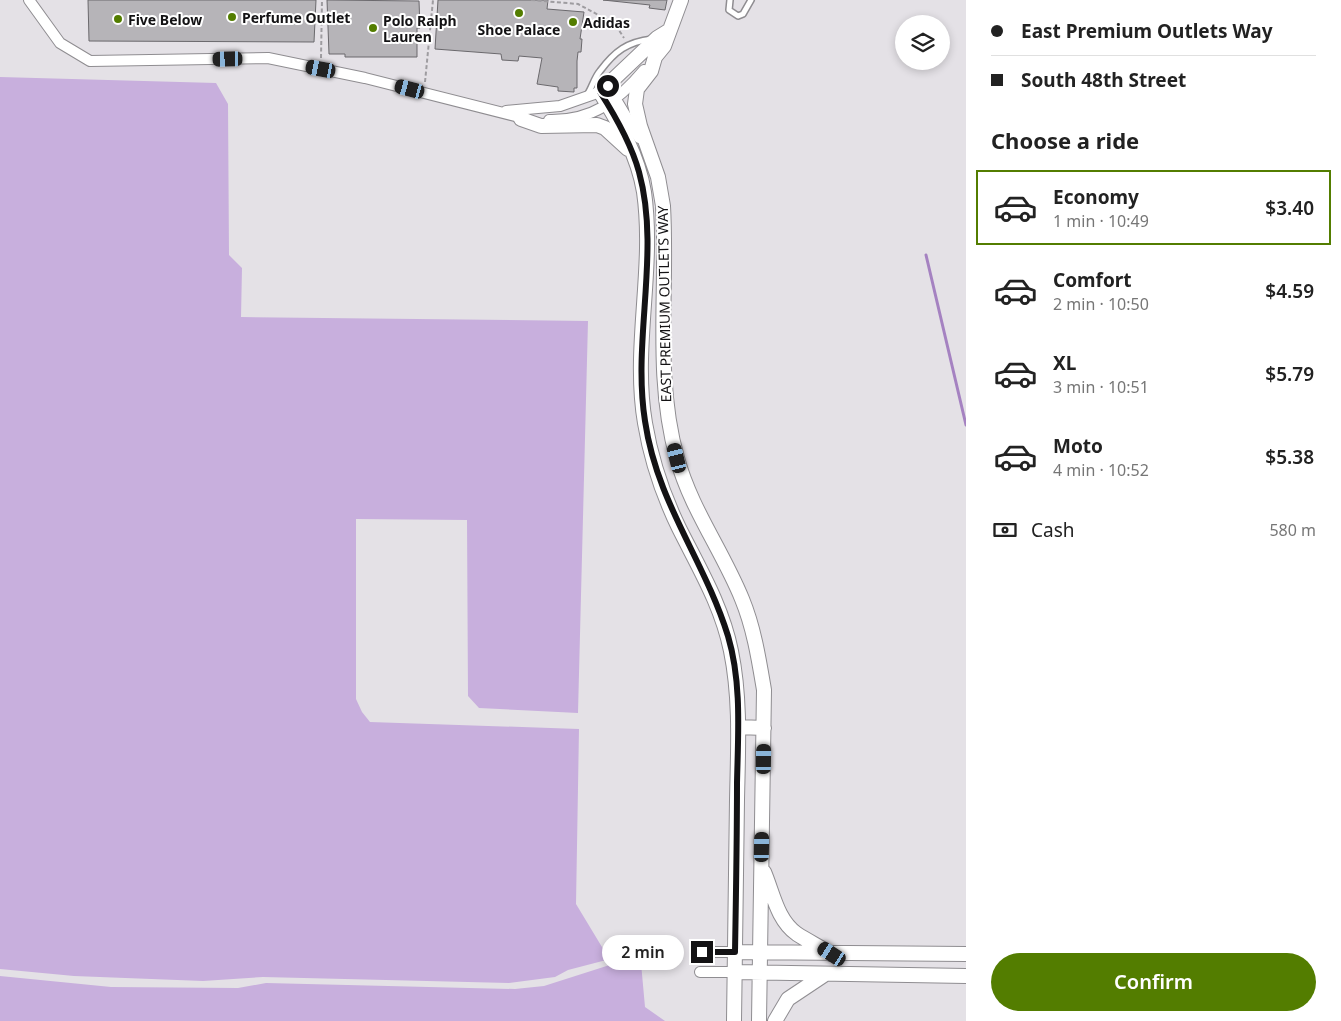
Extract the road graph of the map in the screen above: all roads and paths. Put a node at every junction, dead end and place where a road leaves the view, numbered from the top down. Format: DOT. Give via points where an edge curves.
graph roads {
  1 [pos="29,0"];
  2 [pos="322,0"];
  3 [pos="433,0"];
  4 [pos="531,0"];
  5 [pos="578,0"];
  6 [pos="681,0"];
  7 [pos="730,0"];
  8 [pos="751,0"];
  9 [pos="578,4"];
  10 [pos="670,30"];
  11 [pos="657,38"];
  12 [pos="628,44"];
  13 [pos="655,57"];
  14 [pos="321,69"];
  15 [pos="604,89"];
  16 [pos="424,92"];
  17 [pos="585,98"];
  18 [pos="613,102"];
  19 [pos="495,111"];
  20 [pos="521,119"];
  21 [pos="634,154"];
  22 [pos="651,156"];
  23 [pos="692,501"];
  24 [pos="671,511"];
  25 [pos="738,728"];
  26 [pos="764,728"];
  27 [pos="762,866"];
  28 [pos="702,952"];
  29 [pos="735,952"];
  30 [pos="760,952"];
  31 [pos="832,954"];
  32 [pos="966,954"];
  33 [pos="700,972"];
  34 [pos="735,972"];
  35 [pos="760,973"];
  36 [pos="826,975"];
  37 [pos="966,976"];
  38 [pos="734,1021"];
  39 [pos="759,1021"];
  40 [pos="774,1021"];
  1 -- 14 [label="street" via="60,43 90,61 268,58"];
  2 -- 14 [label="path"];
  3 -- 16 [label="path"];
  4 -- 9 [label="path"];
  5 -- 9 [label="path"];
  6 -- 10 [label="street"];
  7 -- 8 [label="lane" via="729,10 738,16 743,14"];
  9 -- 12 [label="path" via="615,24"];
  10 -- 11 [label="street"];
  10 -- 13 [label="street" via="664,46"];
  11 -- 12 [label="lane"];
  11 -- 15 [label="street"];
  12 -- 17 [label="lane" via="600,72"];
  13 -- 18 [label="street"];
  13 -- 22 [label="street" via="634,104"];
  14 -- 16 [label="street"];
  15 -- 17 [label="street"];
  15 -- 18 [label="street, EAST PREMIUM OUTLETS WAY"];
  16 -- 19 [label="street"];
  17 -- 19 [label="street" via="535,110"];
  18 -- 20 [label="street" via="584,115 554,120"];
  18 -- 21 [label="street, EAST PREMIUM OUTLETS WAY"];
  18 -- 22 [label="street, EAST PREMIUM OUTLETS WAY"];
  19 -- 20 [label="street"];
  20 -- 21 [label="street" via="541,126 597,125"];
  21 -- 24 [label="street, EAST PREMIUM OUTLETS WAY" via="644,192 646,234 641,364 643,403 655,466"];
  22 -- 23 [label="street, EAST PREMIUM OUTLETS WAY" via="661,190 664,226 664,389 671,436"];
  23 -- 24 [label="street"];
  23 -- 26 [label="street, EAST PREMIUM OUTLETS WAY" via="746,612 764,690"];
  24 -- 25 [label="street, EAST PREMIUM OUTLETS WAY" via="707,580 728,637 736,681"];
  25 -- 26 [label="street"];
  25 -- 29 [label="street, EAST PREMIUM OUTLETS WAY"];
  26 -- 27 [label="street, EAST PREMIUM OUTLETS WAY"];
  27 -- 30 [label="street, EAST PREMIUM OUTLETS WAY"];
  27 -- 31 [label="street" via="786,924"];
  28 -- 29 [label="street"];
  29 -- 30 [label="street"];
  29 -- 34 [label="street, EAST PREMIUM OUTLETS WAY"];
  30 -- 31 [label="street"];
  30 -- 35 [label="street, EAST PREMIUM OUTLETS WAY"];
  31 -- 32 [label="street"];
  33 -- 34 [label="street"];
  34 -- 35 [label="street"];
  34 -- 38 [label="street, EAST PREMIUM OUTLETS WAY"];
  35 -- 36 [label="street"];
  35 -- 39 [label="street, EAST PREMIUM OUTLETS WAY"];
  36 -- 37 [label="street"];
  36 -- 40 [label="street" via="788,999"];
}
